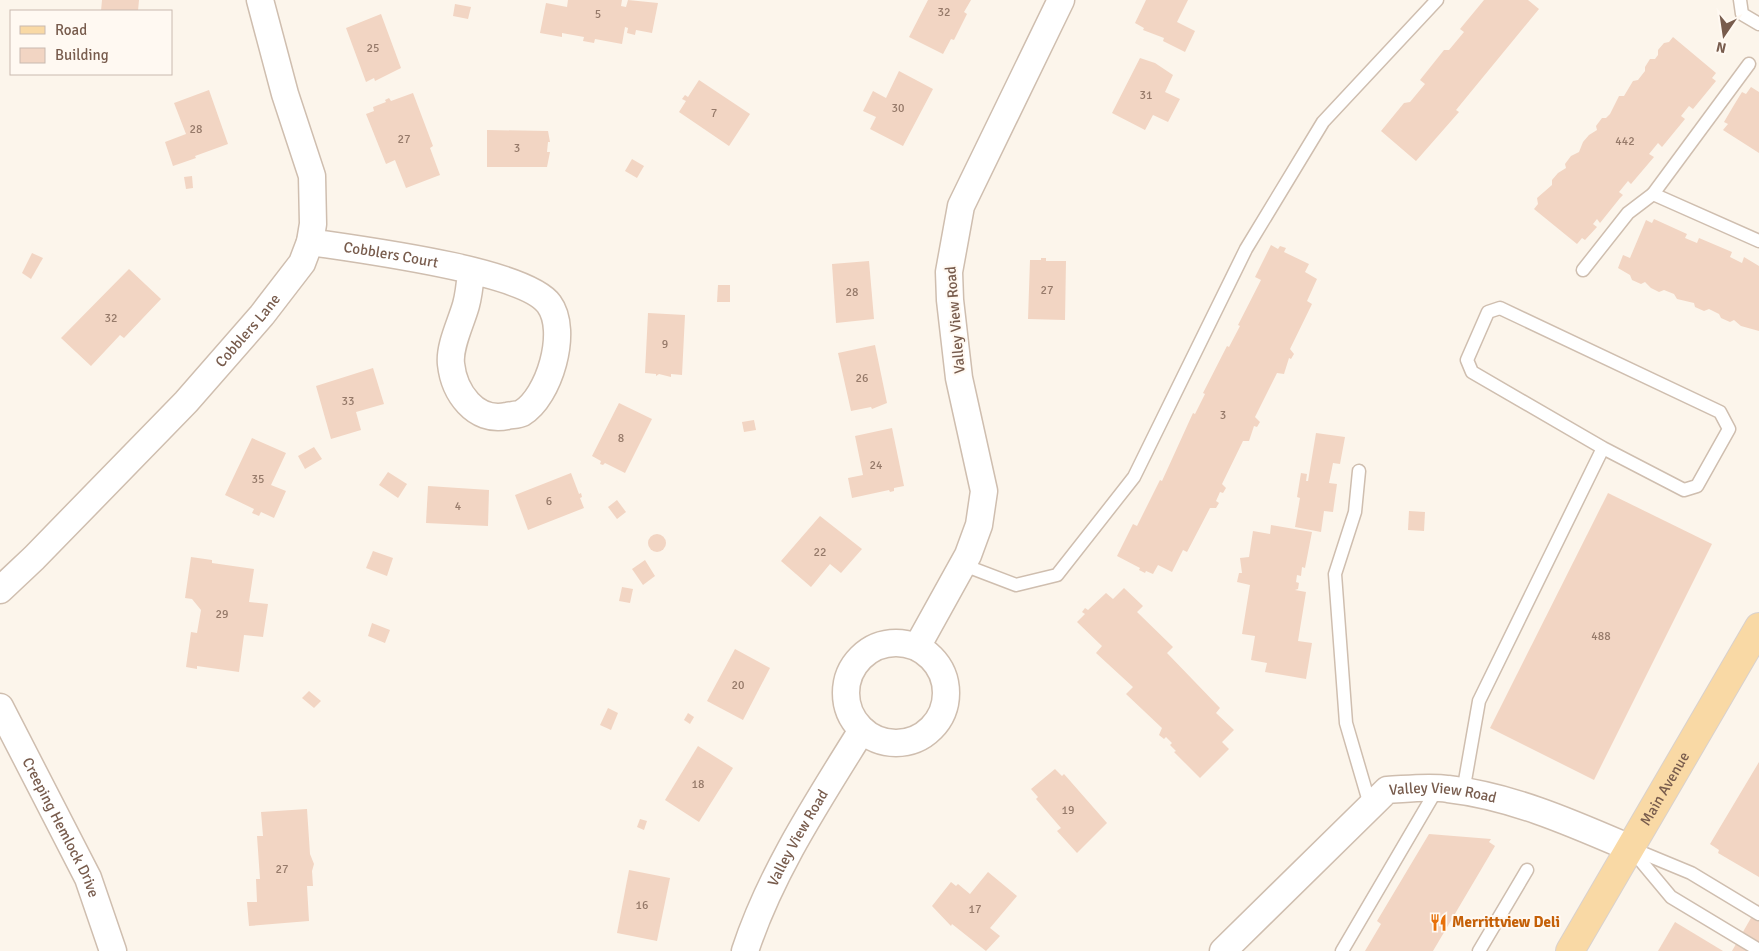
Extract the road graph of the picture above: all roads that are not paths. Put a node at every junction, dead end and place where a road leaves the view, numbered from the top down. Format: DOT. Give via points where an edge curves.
graph roads {
  1 [pos="260,0"];
  2 [pos="1061,0"];
  3 [pos="1438,0"];
  4 [pos="1740,0"];
  5 [pos="1759,24"];
  6 [pos="1749,64"];
  7 [pos="1653,194"];
  8 [pos="1759,240"];
  9 [pos="310,242"];
  10 [pos="1583,270"];
  11 [pos="472,272"];
  12 [pos="1603,448"];
  13 [pos="1359,470"];
  14 [pos="962,564"];
  15 [pos="0,590"];
  16 [pos="1759,627"];
  17 [pos="924,651"];
  18 [pos="0,707"];
  19 [pos="862,730"];
  20 [pos="1437,789"];
  21 [pos="1463,792"];
  22 [pos="1370,805"];
  23 [pos="1630,848"];
  24 [pos="1527,870"];
  25 [pos="1759,914"];
  26 [pos="1759,950"];
  27 [pos="113,951"];
  28 [pos="745,951"];
  29 [pos="1223,951"];
  30 [pos="1342,951"];
  31 [pos="1479,951"];
  32 [pos="1570,951"];
  1 -- 9 [label="street, Cobblers Lane" via="285,94 312,176"];
  2 -- 14 [label="street, Valley View Road" via="961,206 953,240 948,272 959,378 984,491 979,525"];
  3 -- 14 [label="lane" via="1322,122 1246,249 1134,477 1057,575 1016,585"];
  4 -- 5 [label="lane" via="1742,14"];
  6 -- 7 [label="lane"];
  7 -- 8 [label="lane"];
  7 -- 10 [label="lane" via="1628,213"];
  9 -- 11 [label="street, Cobblers Court" via="442,263"];
  9 -- 15 [label="street, Cobblers Lane" via="302,264 186,402"];
  11 -- 11 [label="street, Cobblers Court" via="530,289 549,304 556,321 558,341 555,359 538,398 521,414 500,418 478,412 465,401 454,381 451,362"];
  12 -- 12 [label="lane" via="1684,490 1697,486 1729,429 1720,412 1500,308 1488,312 1467,360 1472,372"];
  12 -- 21 [label="lane" via="1479,701"];
  13 -- 22 [label="lane" via="1355,512 1335,574 1346,723"];
  14 -- 17 [label="street, Valley View Road"];
  16 -- 23 [label="main road, Main Avenue"];
  17 -- 19 [label="street" via="905,643 880,645 859,659 851,669 847,682 848,708"];
  17 -- 19 [label="street" via="941,668 946,691 943,714 934,727 921,738 890,744"];
  18 -- 27 [label="street, Creeping Hemlock Drive" via="88,878"];
  19 -- 28 [label="street, Valley View Road" via="801,830 755,921"];
  20 -- 21 [label="street, Valley View Road"];
  20 -- 22 [label="street, Valley View Road" via="1387,790"];
  20 -- 30 [label="lane"];
  21 -- 23 [label="street, Valley View Road" via="1535,810"];
  22 -- 29 [label="street, Valley View Road"];
  23 -- 25 [label="lane" via="1691,873"];
  23 -- 26 [label="lane" via="1671,897"];
  23 -- 32 [label="main road, Main Avenue"];
  24 -- 31 [label="lane"];
}
